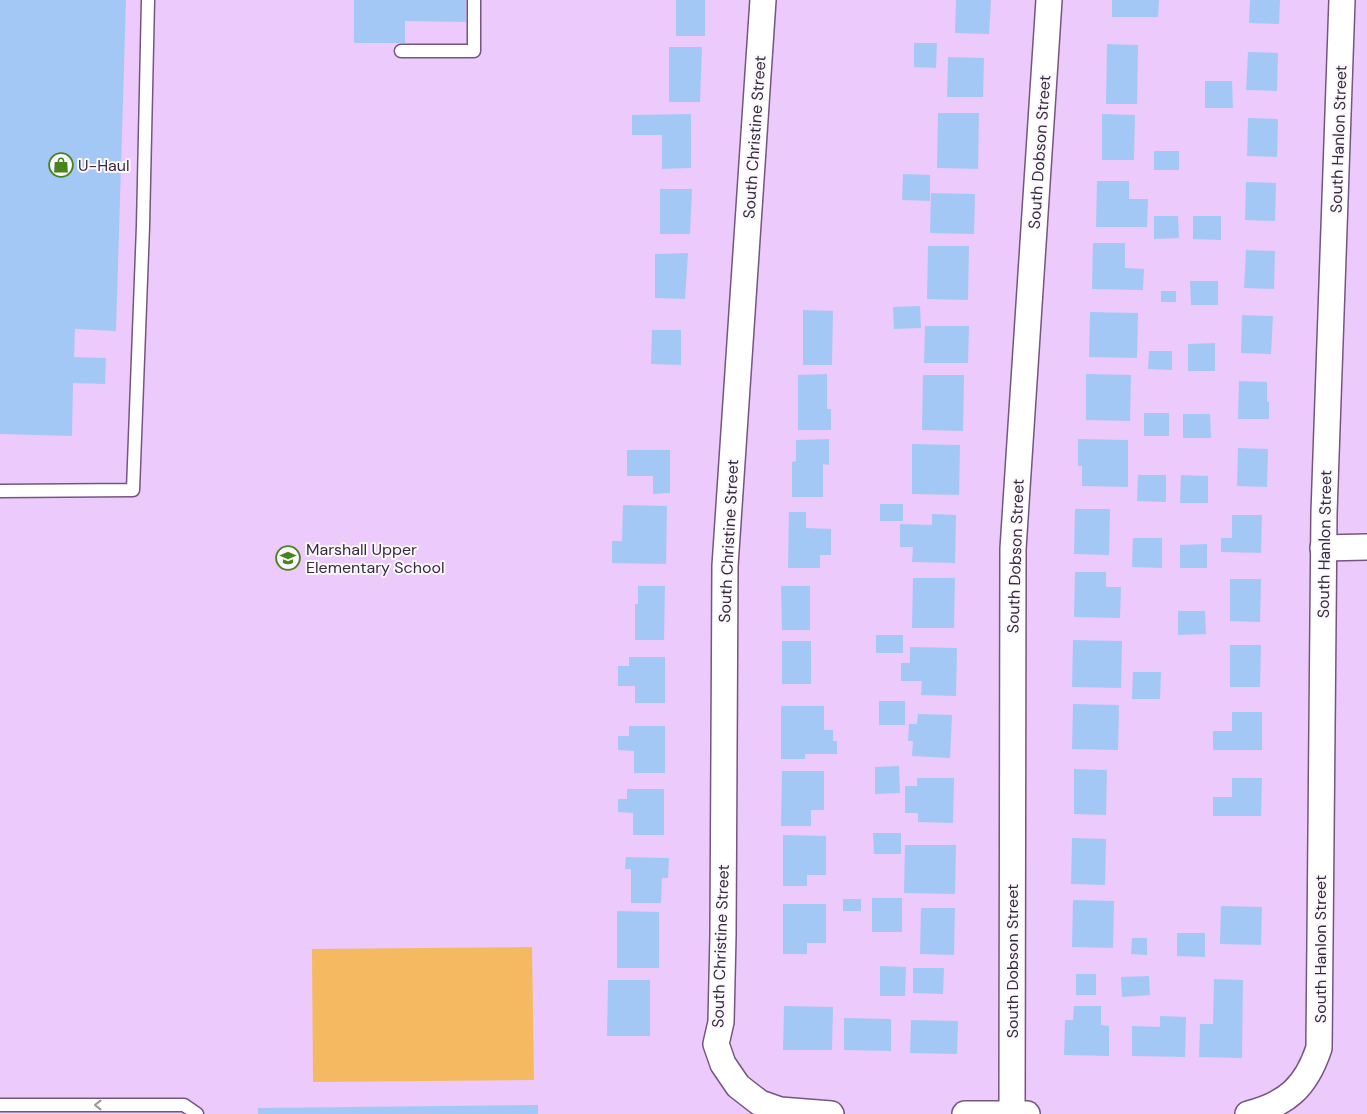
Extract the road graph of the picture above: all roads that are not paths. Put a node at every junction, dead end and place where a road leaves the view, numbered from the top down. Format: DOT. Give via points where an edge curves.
graph roads {
  1 [pos="148,0"];
  2 [pos="474,0"];
  3 [pos="763,0"];
  4 [pos="1049,0"];
  5 [pos="1342,0"];
  6 [pos="402,51"];
  7 [pos="0,492"];
  8 [pos="1367,547"];
  9 [pos="1323,548"];
  10 [pos="0,1105"];
  11 [pos="196,1114"];
  12 [pos="831,1114"];
  13 [pos="965,1114"];
  14 [pos="1012,1114"];
  15 [pos="1027,1114"];
  16 [pos="1248,1114"];
  1 -- 7 [label="lane" via="144,226 133,490"];
  2 -- 6 [label="lane" via="474,51"];
  3 -- 12 [label="street, South Christine Street" via="726,556 721,1022 716,1044 732,1078 760,1103 780,1110"];
  4 -- 14 [label="street, South Dobson Street" via="1013,549"];
  5 -- 9 [label="street, South Hanlon Street"];
  8 -- 9 [label="street"];
  9 -- 16 [label="street, South Hanlon Street" via="1319,1048 1312,1068 1286,1098 1269,1108"];
  11 -- 10 [label="lane, one-way" via="184,1106"];
  13 -- 14 [label="street"];
  14 -- 15 [label="street"];
}
